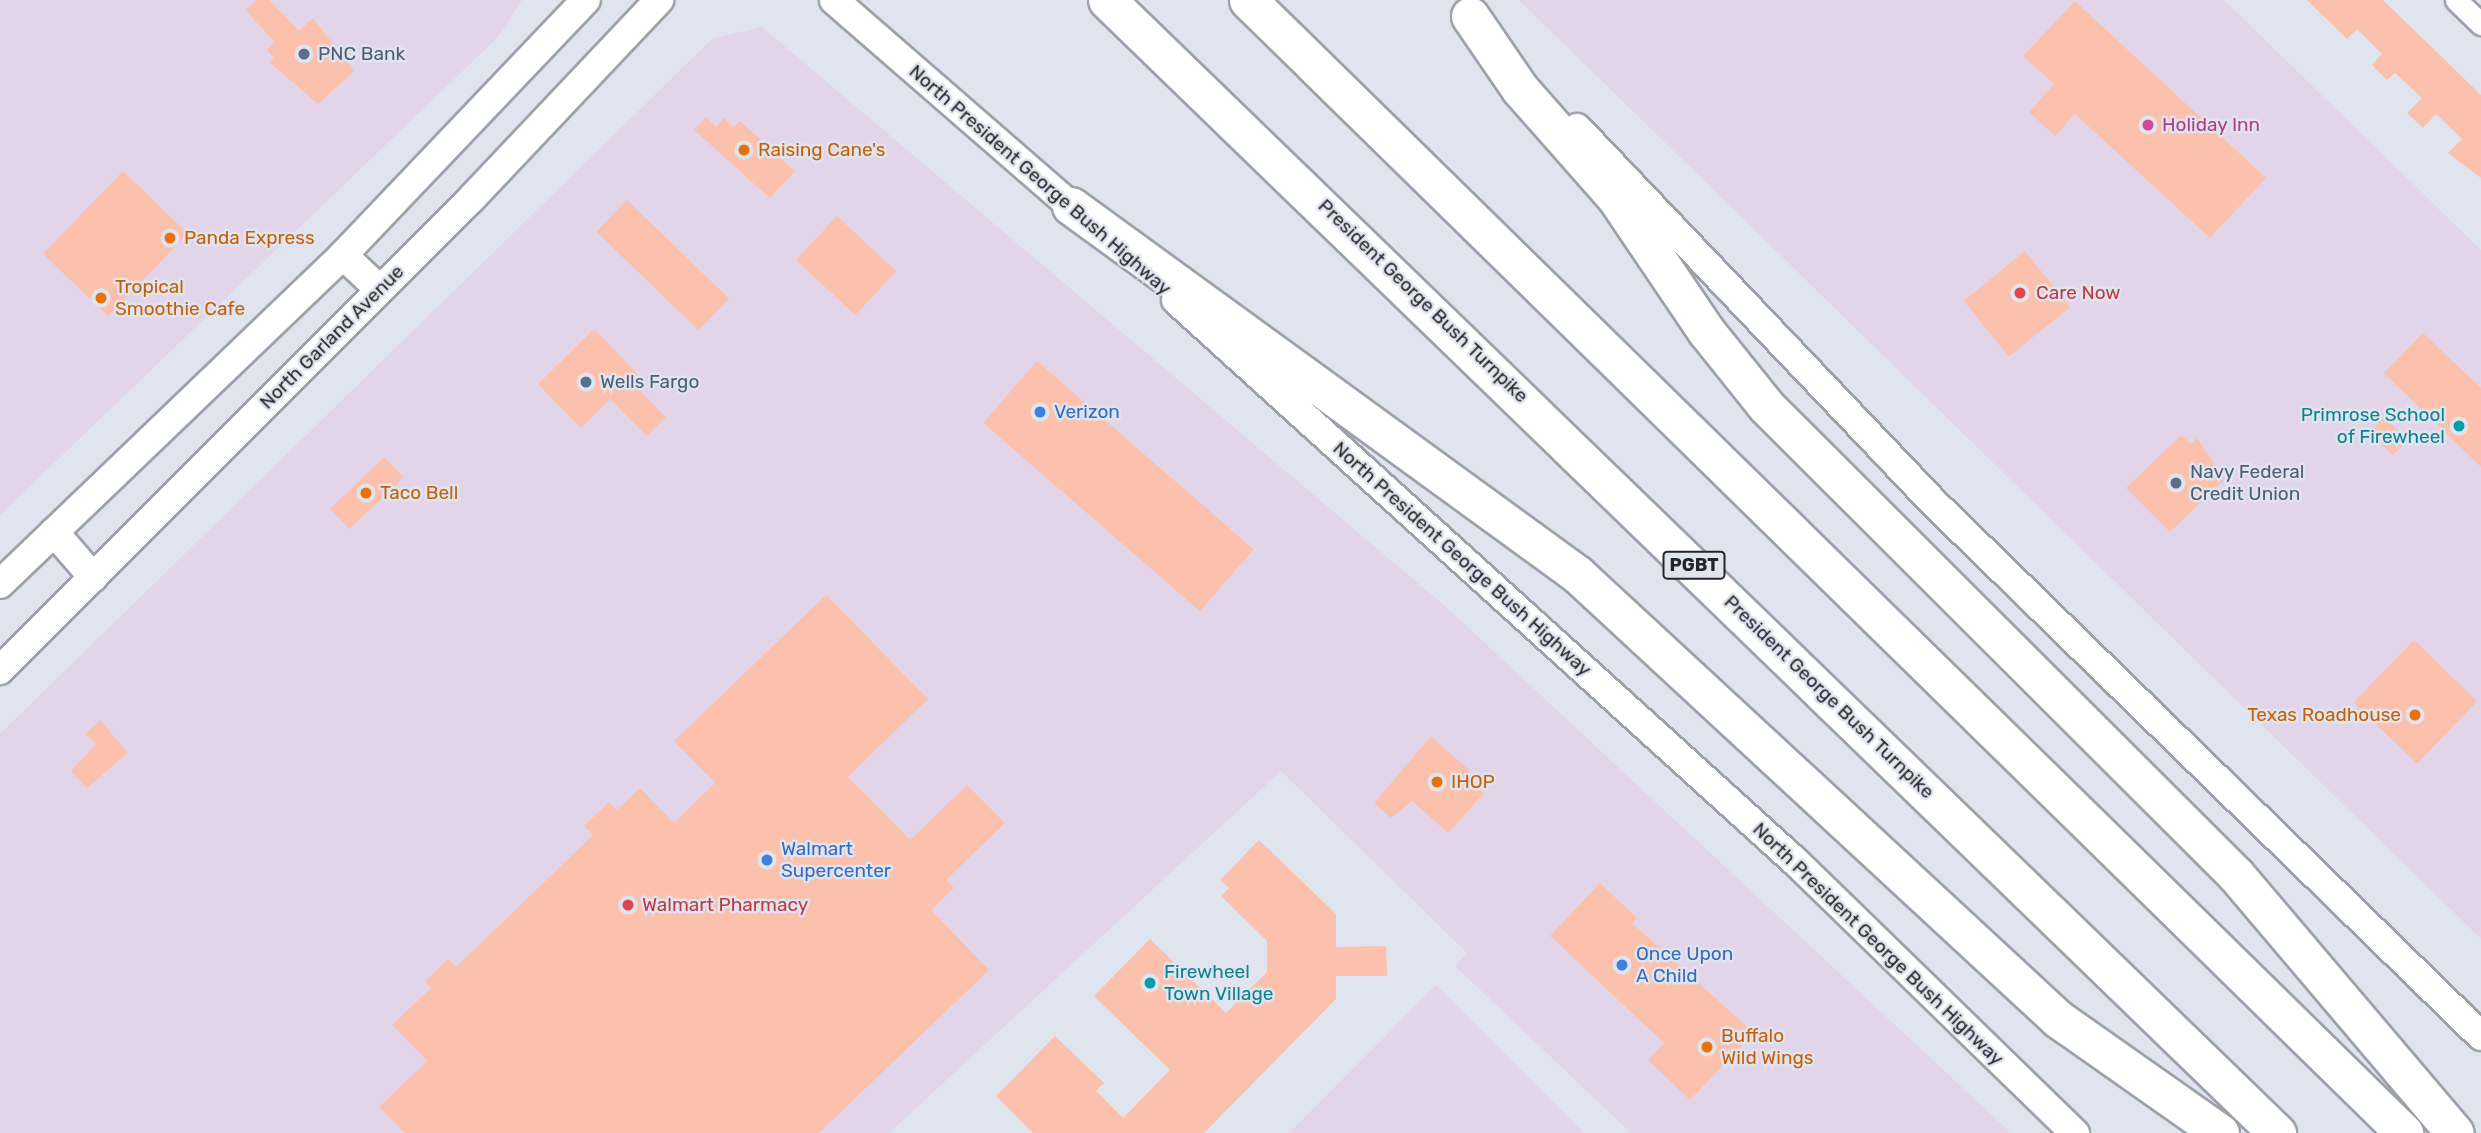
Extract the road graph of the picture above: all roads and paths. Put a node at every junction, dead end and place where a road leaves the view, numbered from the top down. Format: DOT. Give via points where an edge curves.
graph roads {
  1 [pos="586,0"];
  2 [pos="659,0"];
  3 [pos="825,0"];
  4 [pos="1107,0"];
  5 [pos="1248,0"];
  6 [pos="2456,0"];
  7 [pos="843,5"];
  8 [pos="1462,8"];
  9 [pos="2481,24"];
  10 [pos="1071,206"];
  11 [pos="344,255"];
  12 [pos="379,289"];
  13 [pos="54,532"];
  14 [pos="93,577"];
  15 [pos="0,584"];
  16 [pos="0,670"];
  17 [pos="2481,1037"];
  18 [pos="2075,1133"];
  19 [pos="2220,1133"];
  20 [pos="2277,1133"];
  21 [pos="2404,1133"];
  22 [pos="2455,1133"];
  1 -- 11 [label="main road"];
  2 -- 12 [label="main road, North Garland Avenue"];
  3 -- 7 [label="main road, North President George Bush Highway"];
  4 -- 20 [label="highway, President George Bush Turnpike / PGBT"];
  5 -- 21 [label="highway"];
  6 -- 9 [label="street"];
  7 -- 10 [label="main road, North President George Bush Highway"];
  8 -- 17 [label="main road" via="1933,502"];
  8 -- 22 [label="highway" via="1520,89 1616,198 1706,331 1766,406 2236,875"];
  10 -- 18 [label="main road, North President George Bush Highway" via="1797,863"];
  10 -- 19 [label="highway" via="1577,574 2058,1019"];
  11 -- 12 [label="main road"];
  11 -- 13 [label="main road"];
  12 -- 14 [label="main road, North Garland Avenue"];
  13 -- 14 [label="main road"];
  13 -- 15 [label="main road"];
  14 -- 16 [label="main road, North Garland Avenue"];
}
